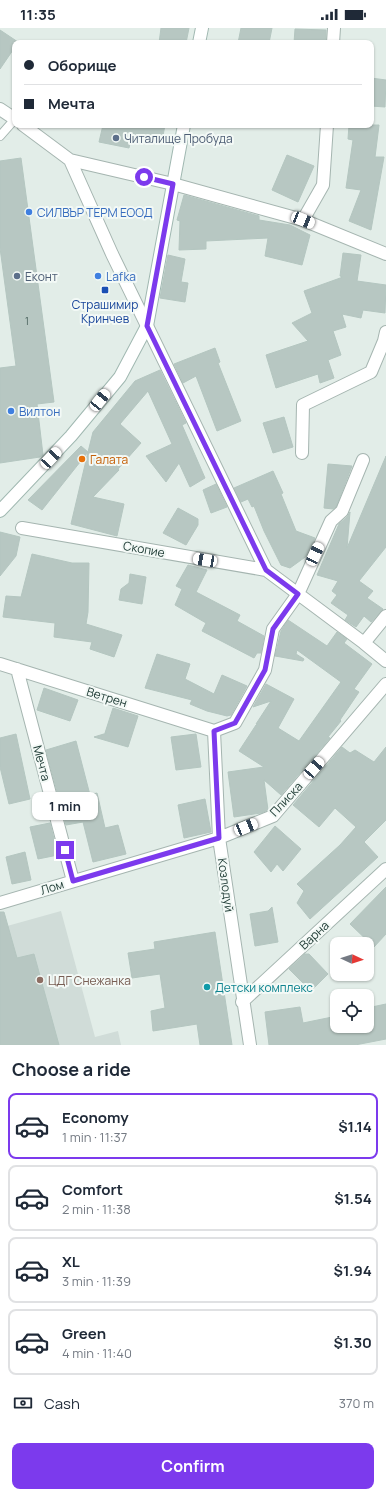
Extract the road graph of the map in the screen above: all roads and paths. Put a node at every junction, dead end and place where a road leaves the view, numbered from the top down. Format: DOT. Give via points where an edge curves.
graph roads {
  1 [pos="202,28"];
  2 [pos="334,28"];
  3 [pos="200,40"];
  4 [pos="333,40"];
  5 [pos="0,109"];
  6 [pos="12,117"];
  7 [pos="12,122"];
  8 [pos="27,128"];
  9 [pos="183,128"];
  10 [pos="327,128"];
  11 [pos="0,136"];
  12 [pos="70,160"];
  13 [pos="173,184"];
  14 [pos="303,220"];
  15 [pos="386,254"];
  16 [pos="147,326"];
  17 [pos="386,332"];
  18 [pos="302,453"];
  19 [pos="363,460"];
  20 [pos="0,512"];
  21 [pos="22,528"];
  22 [pos="266,570"];
  23 [pos="298,594"];
  24 [pos="386,616"];
  25 [pos="364,643"];
  26 [pos="386,661"];
  27 [pos="0,664"];
  28 [pos="17,669"];
  29 [pos="386,684"];
  30 [pos="214,731"];
  31 [pos="219,838"];
  32 [pos="386,868"];
  33 [pos="73,881"];
  34 [pos="0,903"];
  35 [pos="242,1002"];
  36 [pos="250,1045"];
  1 -- 3 [label="street"];
  2 -- 4 [label="street"];
  5 -- 6 [label="street"];
  7 -- 11 [label="lane"];
  8 -- 12 [label="street"];
  9 -- 13 [label="street"];
  10 -- 14 [label="street" via="323,185"];
  12 -- 13 [label="street"];
  12 -- 16 [label="street"];
  13 -- 14 [label="street"];
  13 -- 16 [label="street"];
  14 -- 15 [label="street"];
  16 -- 20 [label="street" via="120,377 72,436"];
  16 -- 22 [label="street"];
  17 -- 18 [label="street" via="371,372 303,405"];
  19 -- 23 [label="street" via="342,511 331,521"];
  21 -- 22 [label="street, Скопие"];
  22 -- 23 [label="street"];
  23 -- 25 [label="street"];
  23 -- 30 [label="street" via="273,629 265,670 235,723"];
  24 -- 25 [label="street"];
  25 -- 26 [label="street"];
  27 -- 28 [label="street, Ветрен"];
  28 -- 30 [label="street, Ветрен"];
  28 -- 33 [label="street, Мечта"];
  29 -- 31 [label="street, Плиска" via="273,816"];
  30 -- 31 [label="street, Козлодуй"];
  31 -- 33 [label="street, Лом"];
  31 -- 35 [label="street, Козлодуй"];
  32 -- 35 [label="street, Варна"];
  33 -- 34 [label="street, Лом"];
  35 -- 36 [label="street, Козлодуй"];
}
